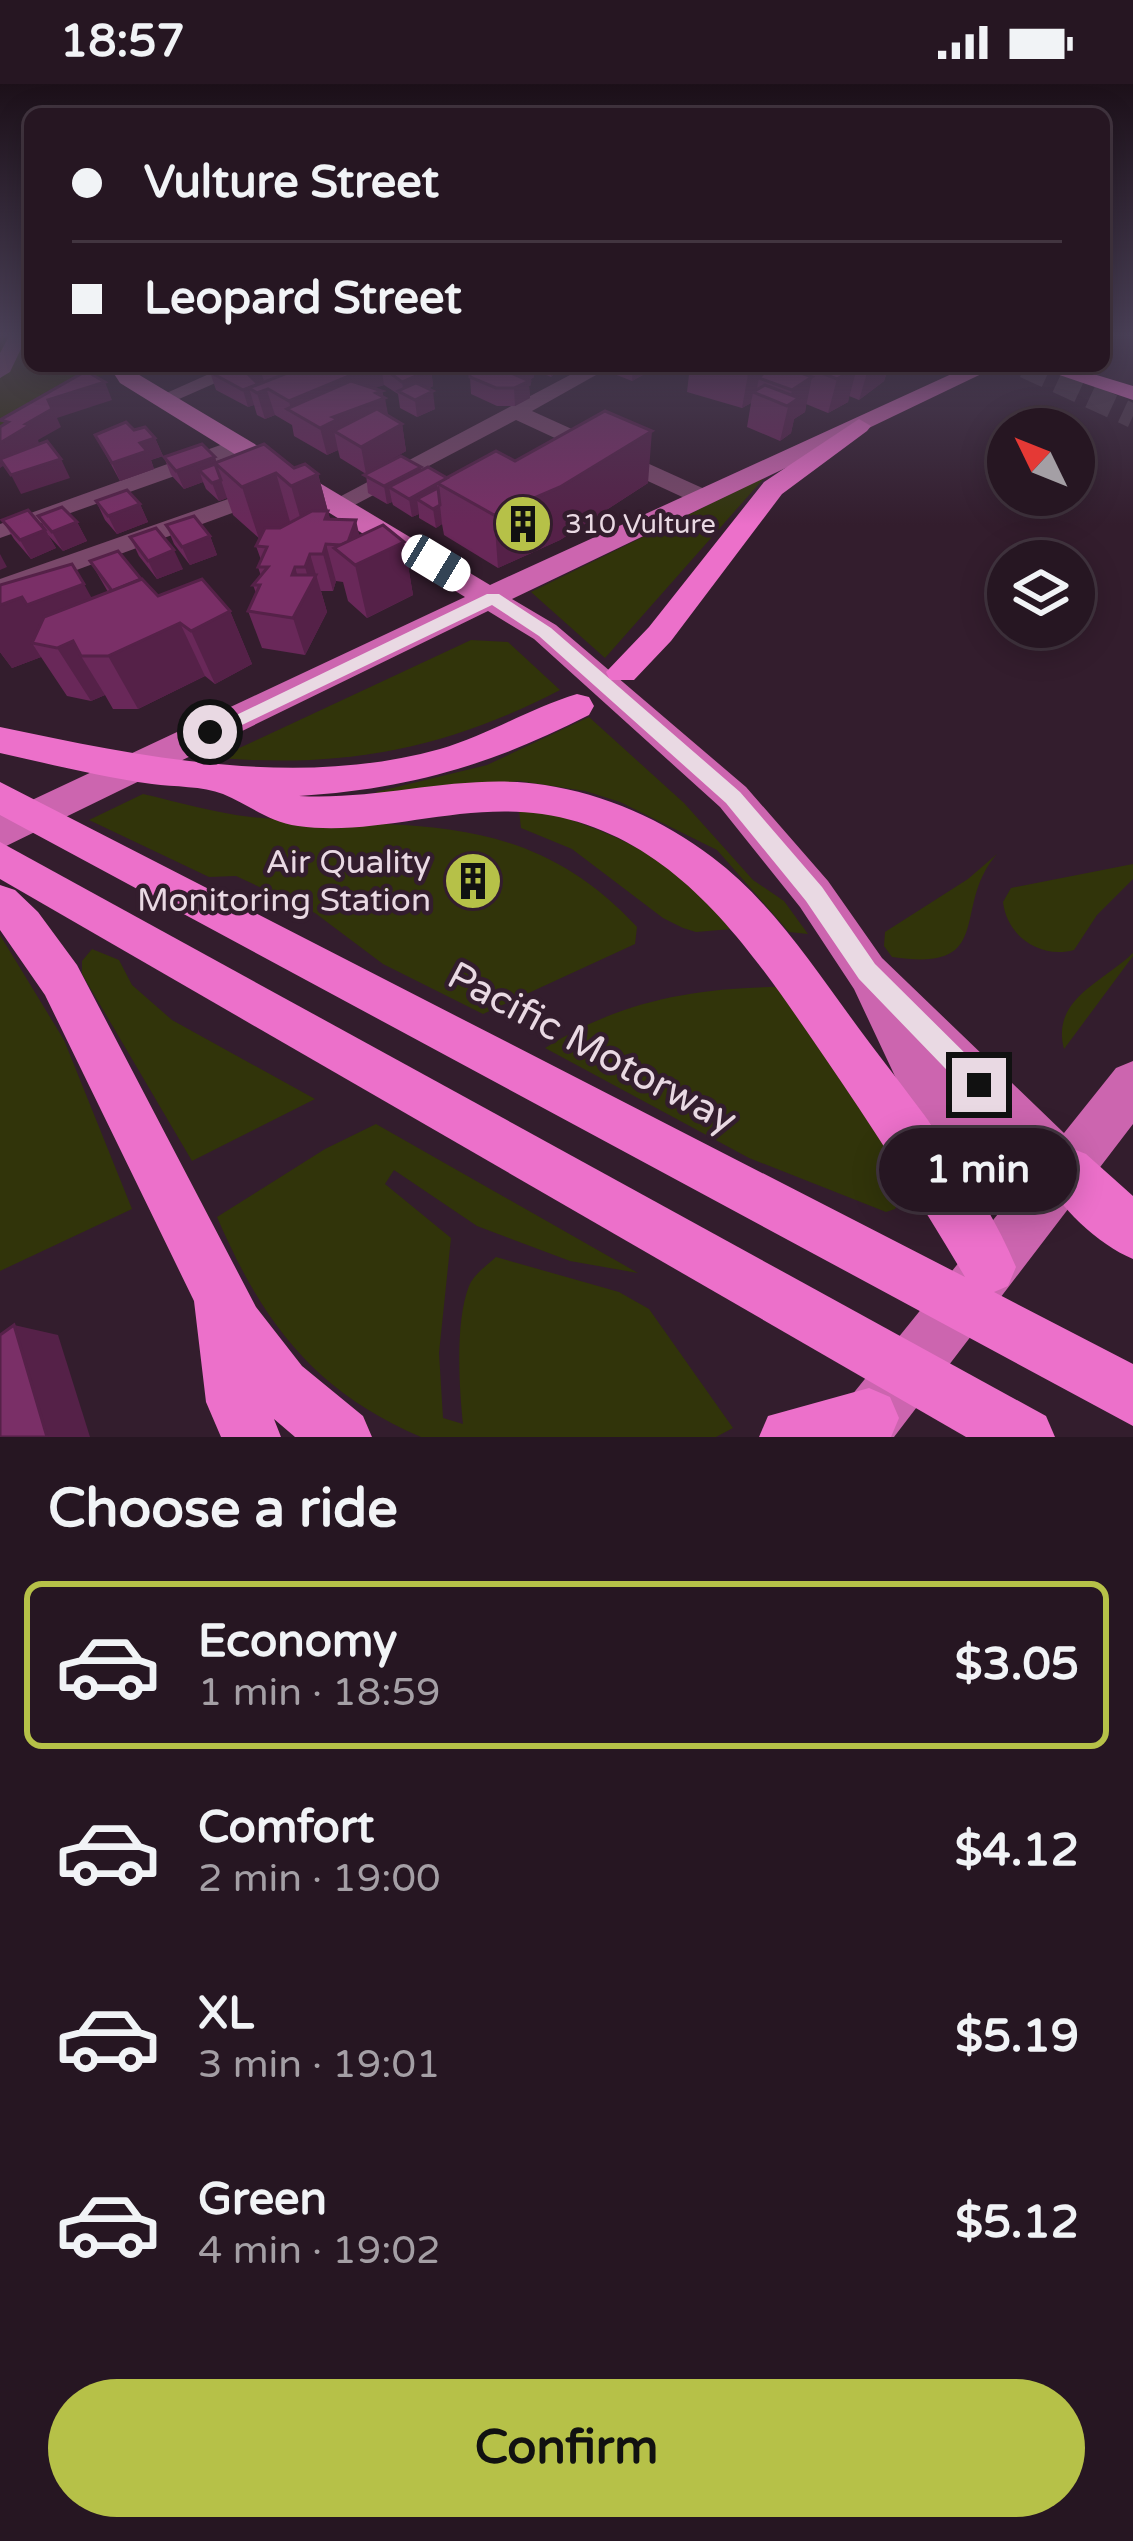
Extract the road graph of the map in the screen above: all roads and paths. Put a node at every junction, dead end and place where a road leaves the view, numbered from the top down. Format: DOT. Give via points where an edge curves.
graph roads {
  1 [pos="163,399"];
  2 [pos="541,399"];
  3 [pos="917,399"];
  4 [pos="517,412"];
  5 [pos="860,426"];
  6 [pos="241,445"];
  7 [pos="297,481"];
  8 [pos="700,496"];
  9 [pos="338,504"];
  10 [pos="4,531"];
  11 [pos="0,590"];
  12 [pos="493,598"];
  13 [pos="623,686"];
  14 [pos="577,706"];
  15 [pos="0,740"];
  16 [pos="236,783"];
  17 [pos="0,797"];
  18 [pos="0,833"];
  19 [pos="0,859"];
  20 [pos="0,903"];
  21 [pos="1133,1085"];
  22 [pos="1052,1190"];
  23 [pos="1133,1232"];
  24 [pos="989,1268"];
  25 [pos="207,1275"];
  26 [pos="1133,1396"];
  27 [pos="862,1428"];
  28 [pos="251,1437"];
  29 [pos="342,1437"];
  30 [pos="789,1437"];
  31 [pos="1025,1437"];
  1 -- 6 [label="main road"];
  2 -- 4 [label="street"];
  3 -- 5 [label="main road"];
  4 -- 8 [label="street"];
  4 -- 9 [label="street"];
  5 -- 8 [label="main road"];
  5 -- 13 [label="highway" via="773,488"];
  6 -- 7 [label="main road"];
  6 -- 10 [label="street"];
  7 -- 9 [label="main road"];
  7 -- 11 [label="street"];
  8 -- 12 [label="main road"];
  9 -- 12 [label="main road"];
  12 -- 13 [label="main road"];
  12 -- 18 [label="main road"];
  13 -- 22 [label="main road" via="760,826 857,957 908,1058"];
  14 -- 16 [label="highway" via="495,746 424,767 349,780"];
  15 -- 16 [label="highway"];
  16 -- 24 [label="highway" via="276,806 311,809 490,795 580,806 682,854 733,896 839,1035"];
  17 -- 26 [label="highway, Pacific Motorway"];
  19 -- 31 [label="highway"];
  20 -- 25 [label="highway" via="61,980"];
  21 -- 22 [label="main road"];
  22 -- 23 [label="highway"];
  22 -- 24 [label="main road"];
  24 -- 27 [label="main road"];
  25 -- 28 [label="highway"];
  25 -- 29 [label="highway" via="270,1374"];
  27 -- 30 [label="highway"];
}
